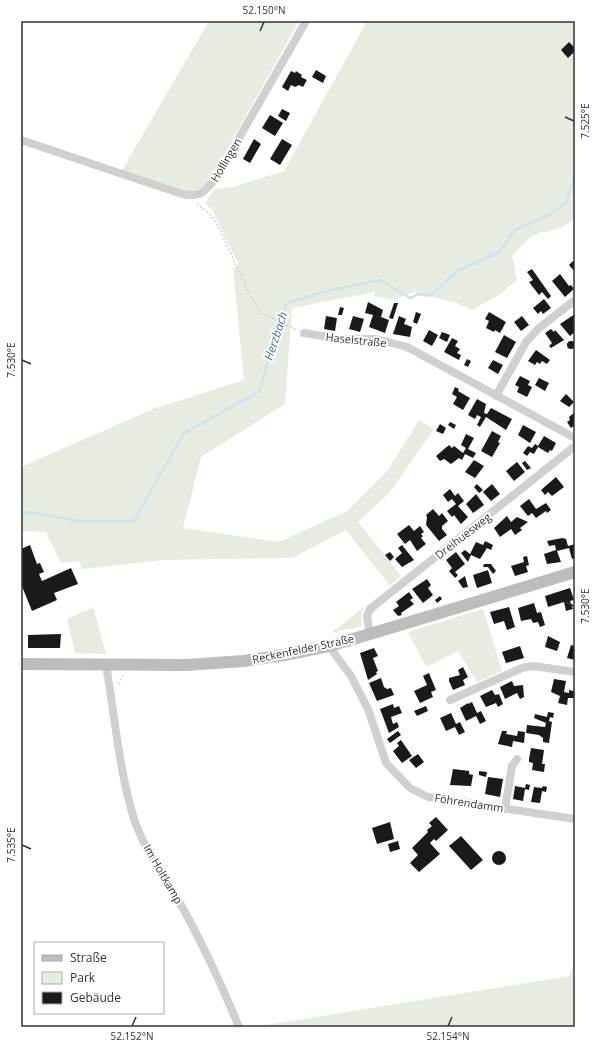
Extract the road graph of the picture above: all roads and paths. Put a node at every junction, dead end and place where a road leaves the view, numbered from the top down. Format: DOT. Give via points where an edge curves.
graph roads {
  1 [pos="306,21"];
  2 [pos="21,140"];
  3 [pos="186,195"];
  4 [pos="575,300"];
  5 [pos="304,333"];
  6 [pos="496,396"];
  7 [pos="575,438"];
  8 [pos="575,446"];
  9 [pos="575,572"];
  10 [pos="370,634"];
  11 [pos="329,646"];
  12 [pos="21,664"];
  13 [pos="106,665"];
  14 [pos="130,665"];
  15 [pos="575,672"];
  16 [pos="118,684"];
  17 [pos="450,700"];
  18 [pos="518,759"];
  19 [pos="505,808"];
  20 [pos="575,819"];
  21 [pos="239,1027"];
  1 -- 3 [label="street, Hollingen" via="216,178 206,191 194,196"];
  2 -- 3 [label="street, Hollingen"];
  3 -- 5 [label="path" via="211,215 261,313"];
  4 -- 6 [label="street" via="539,328 526,342"];
  5 -- 6 [label="street, Haselstraße" via="341,339 376,340 407,347"];
  6 -- 7 [label="street, Haselstraße"];
  8 -- 10 [label="street, Dreihuesweg" via="370,609 367,616"];
  9 -- 10 [label="street, Reckenfelder Straße"];
  10 -- 11 [label="street, Reckenfelder Straße"];
  11 -- 14 [label="street, Reckenfelder Straße" via="244,661"];
  11 -- 19 [label="street, Föhrendamm" via="361,694 386,762 410,788 428,797"];
  12 -- 13 [label="street, Reckenfelder Straße"];
  13 -- 14 [label="street, Reckenfelder Straße"];
  13 -- 21 [label="street, Im Holtkamp" via="127,792 136,824 154,864 184,911 207,956"];
  14 -- 16 [label="path" via="129,672 123,675"];
  15 -- 17 [label="street" via="533,666 522,668"];
  18 -- 19 [label="street" via="512,766"];
  19 -- 20 [label="street, Föhrendamm"];
}
